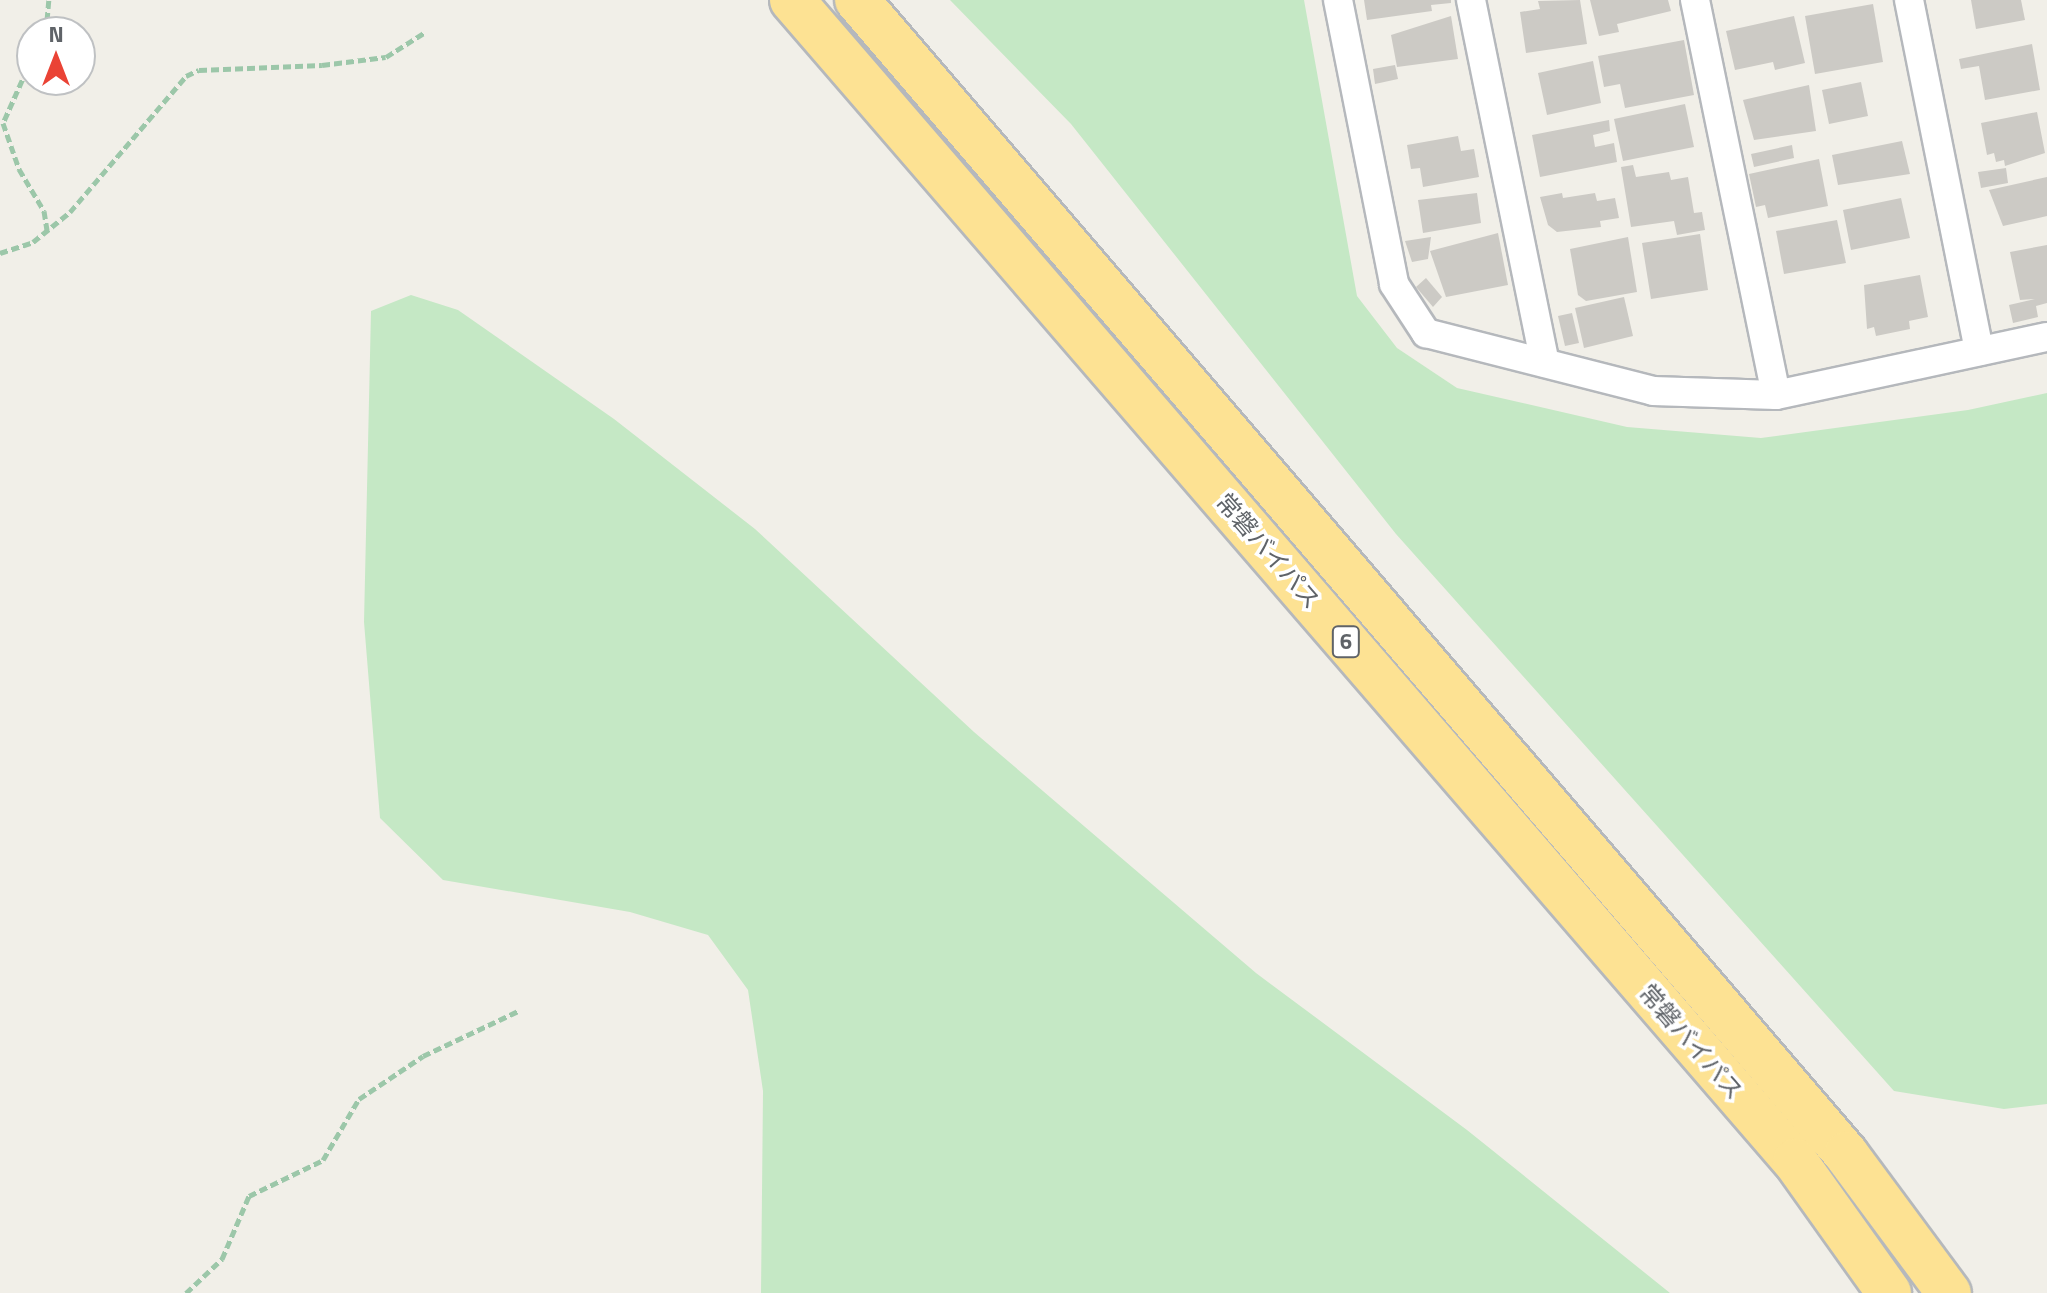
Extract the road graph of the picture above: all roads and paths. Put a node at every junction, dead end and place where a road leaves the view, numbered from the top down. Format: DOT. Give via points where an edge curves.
graph roads {
  1 [pos="792,0"];
  2 [pos="857,0"];
  3 [pos="1338,0"];
  4 [pos="1471,0"];
  5 [pos="1695,0"];
  6 [pos="1909,0"];
  7 [pos="424,33"];
  8 [pos="16,94"];
  9 [pos="47,232"];
  10 [pos="0,253"];
  11 [pos="2047,337"];
  12 [pos="1979,351"];
  13 [pos="1545,363"];
  14 [pos="1776,395"];
  15 [pos="518,1011"];
  16 [pos="186,1293"];
  17 [pos="1889,1293"];
  18 [pos="1949,1293"];
  1 -- 17 [label="highway, 常磐バイパス / 6" via="1795,1161"];
  2 -- 18 [label="highway, 常磐バイパス / 6" via="1846,1154"];
  3 -- 13 [label="street" via="1394,284 1426,333"];
  4 -- 13 [label="street"];
  5 -- 14 [label="street"];
  6 -- 12 [label="street"];
  7 -- 9 [label="path" via="377,58 208,69 186,76 145,119 100,180"];
  8 -- 9 [label="path" via="3,123 19,169 44,211"];
  9 -- 10 [label="path"];
  11 -- 12 [label="street"];
  12 -- 14 [label="street"];
  13 -- 14 [label="street" via="1653,391"];
  15 -- 16 [label="path" via="423,1056 359,1099 323,1160 261,1185 249,1196 222,1259"];
}
